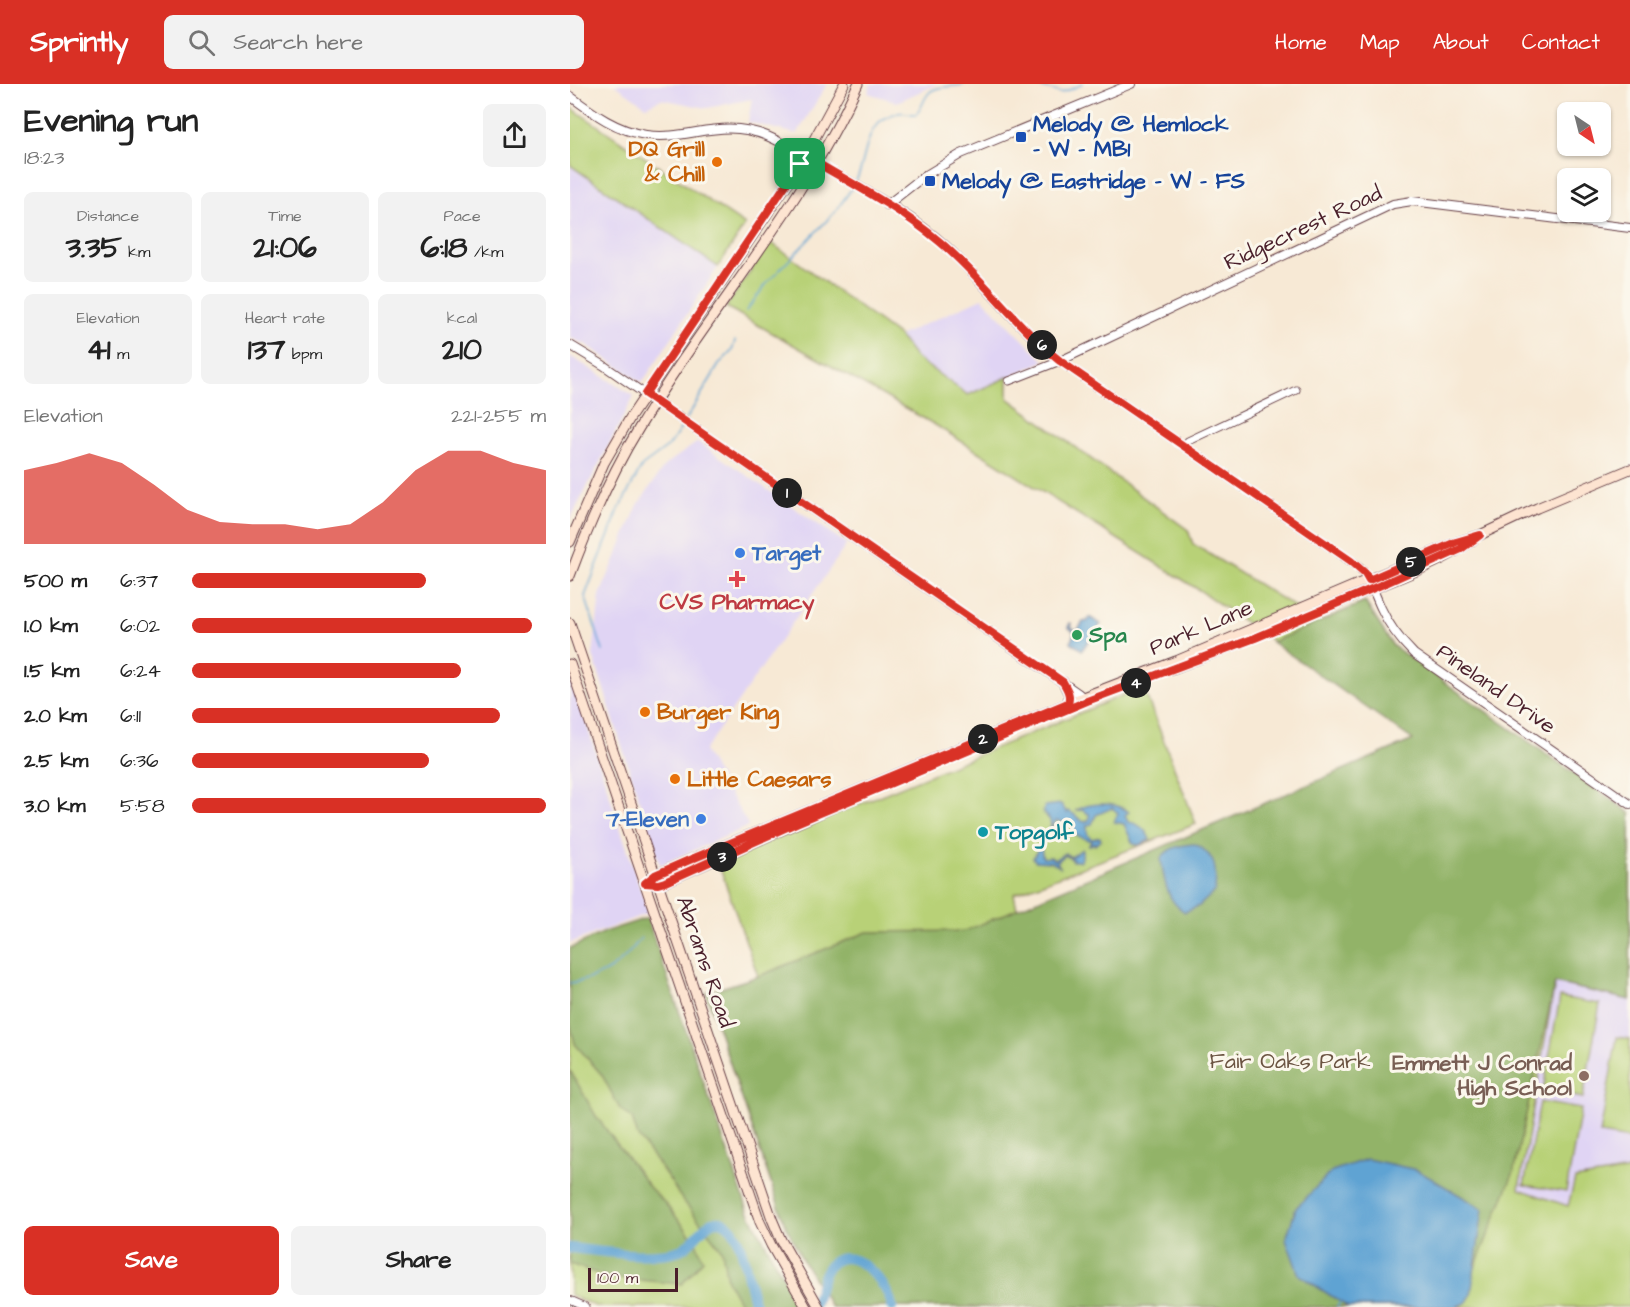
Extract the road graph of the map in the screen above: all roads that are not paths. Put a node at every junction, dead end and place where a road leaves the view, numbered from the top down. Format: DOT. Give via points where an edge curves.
graph roads {
  1 [pos="844,84"];
  2 [pos="858,84"];
  3 [pos="1131,84"];
  4 [pos="570,96"];
  5 [pos="805,156"];
  6 [pos="816,163"];
  7 [pos="887,205"];
  8 [pos="1630,228"];
  9 [pos="570,345"];
  10 [pos="1060,361"];
  11 [pos="1010,381"];
  12 [pos="1296,390"];
  13 [pos="645,394"];
  14 [pos="656,402"];
  15 [pos="1184,446"];
  16 [pos="1630,469"];
  17 [pos="570,542"];
  18 [pos="570,576"];
  19 [pos="1371,584"];
  20 [pos="570,622"];
  21 [pos="570,664"];
  22 [pos="1063,682"];
  23 [pos="1085,699"];
  24 [pos="1068,703"];
  25 [pos="615,754"];
  26 [pos="603,759"];
  27 [pos="1630,804"];
  28 [pos="657,880"];
  29 [pos="645,883"];
  30 [pos="570,1300"];
  31 [pos="586,1307"];
  32 [pos="806,1307"];
  33 [pos="819,1307"];
  1 -- 5 [label="main road"];
  2 -- 6 [label="main road"];
  3 -- 7 [label="street" via="961,154"];
  4 -- 5 [label="street, Pineland Drive" via="603,120 638,134 657,136 721,127 743,129 765,135"];
  5 -- 6 [label="street, Pineland Drive"];
  5 -- 13 [label="main road"];
  6 -- 7 [label="street, Pineland Drive"];
  6 -- 14 [label="main road"];
  7 -- 10 [label="street, Pineland Drive" via="949,249"];
  8 -- 10 [label="street, Ridgecrest Road" via="1404,201"];
  9 -- 13 [label="street"];
  10 -- 11 [label="street, Ridgecrest Road"];
  10 -- 15 [label="street, Pineland Drive"];
  12 -- 15 [label="street"];
  13 -- 14 [label="street"];
  13 -- 17 [label="main road" via="604,463"];
  14 -- 18 [label="main road" via="603,494"];
  14 -- 22 [label="street"];
  15 -- 19 [label="street, Pineland Drive" via="1351,561"];
  16 -- 19 [label="main road, Park Lane" via="1537,508 1480,535 1461,549"];
  19 -- 23 [label="main road, Park Lane"];
  19 -- 27 [label="street, Pineland Drive" via="1390,624 1414,654"];
  20 -- 25 [label="main road, Abrams Road"];
  21 -- 26 [label="main road, Abrams Road"];
  22 -- 23 [label="street"];
  22 -- 24 [label="main road"];
  23 -- 24 [label="main road, Park Lane"];
  23 -- 28 [label="main road, Park Lane"];
  24 -- 28 [label="main road, Park Lane"];
  25 -- 26 [label="main road"];
  25 -- 28 [label="main road, Abrams Road"];
  26 -- 29 [label="main road, Abrams Road"];
  28 -- 29 [label="main road, Park Lane"];
  28 -- 33 [label="main road, Abrams Road" via="772,1219"];
  29 -- 32 [label="main road, Abrams Road" via="760,1222"];
  30 -- 31 [label="street"];
}
